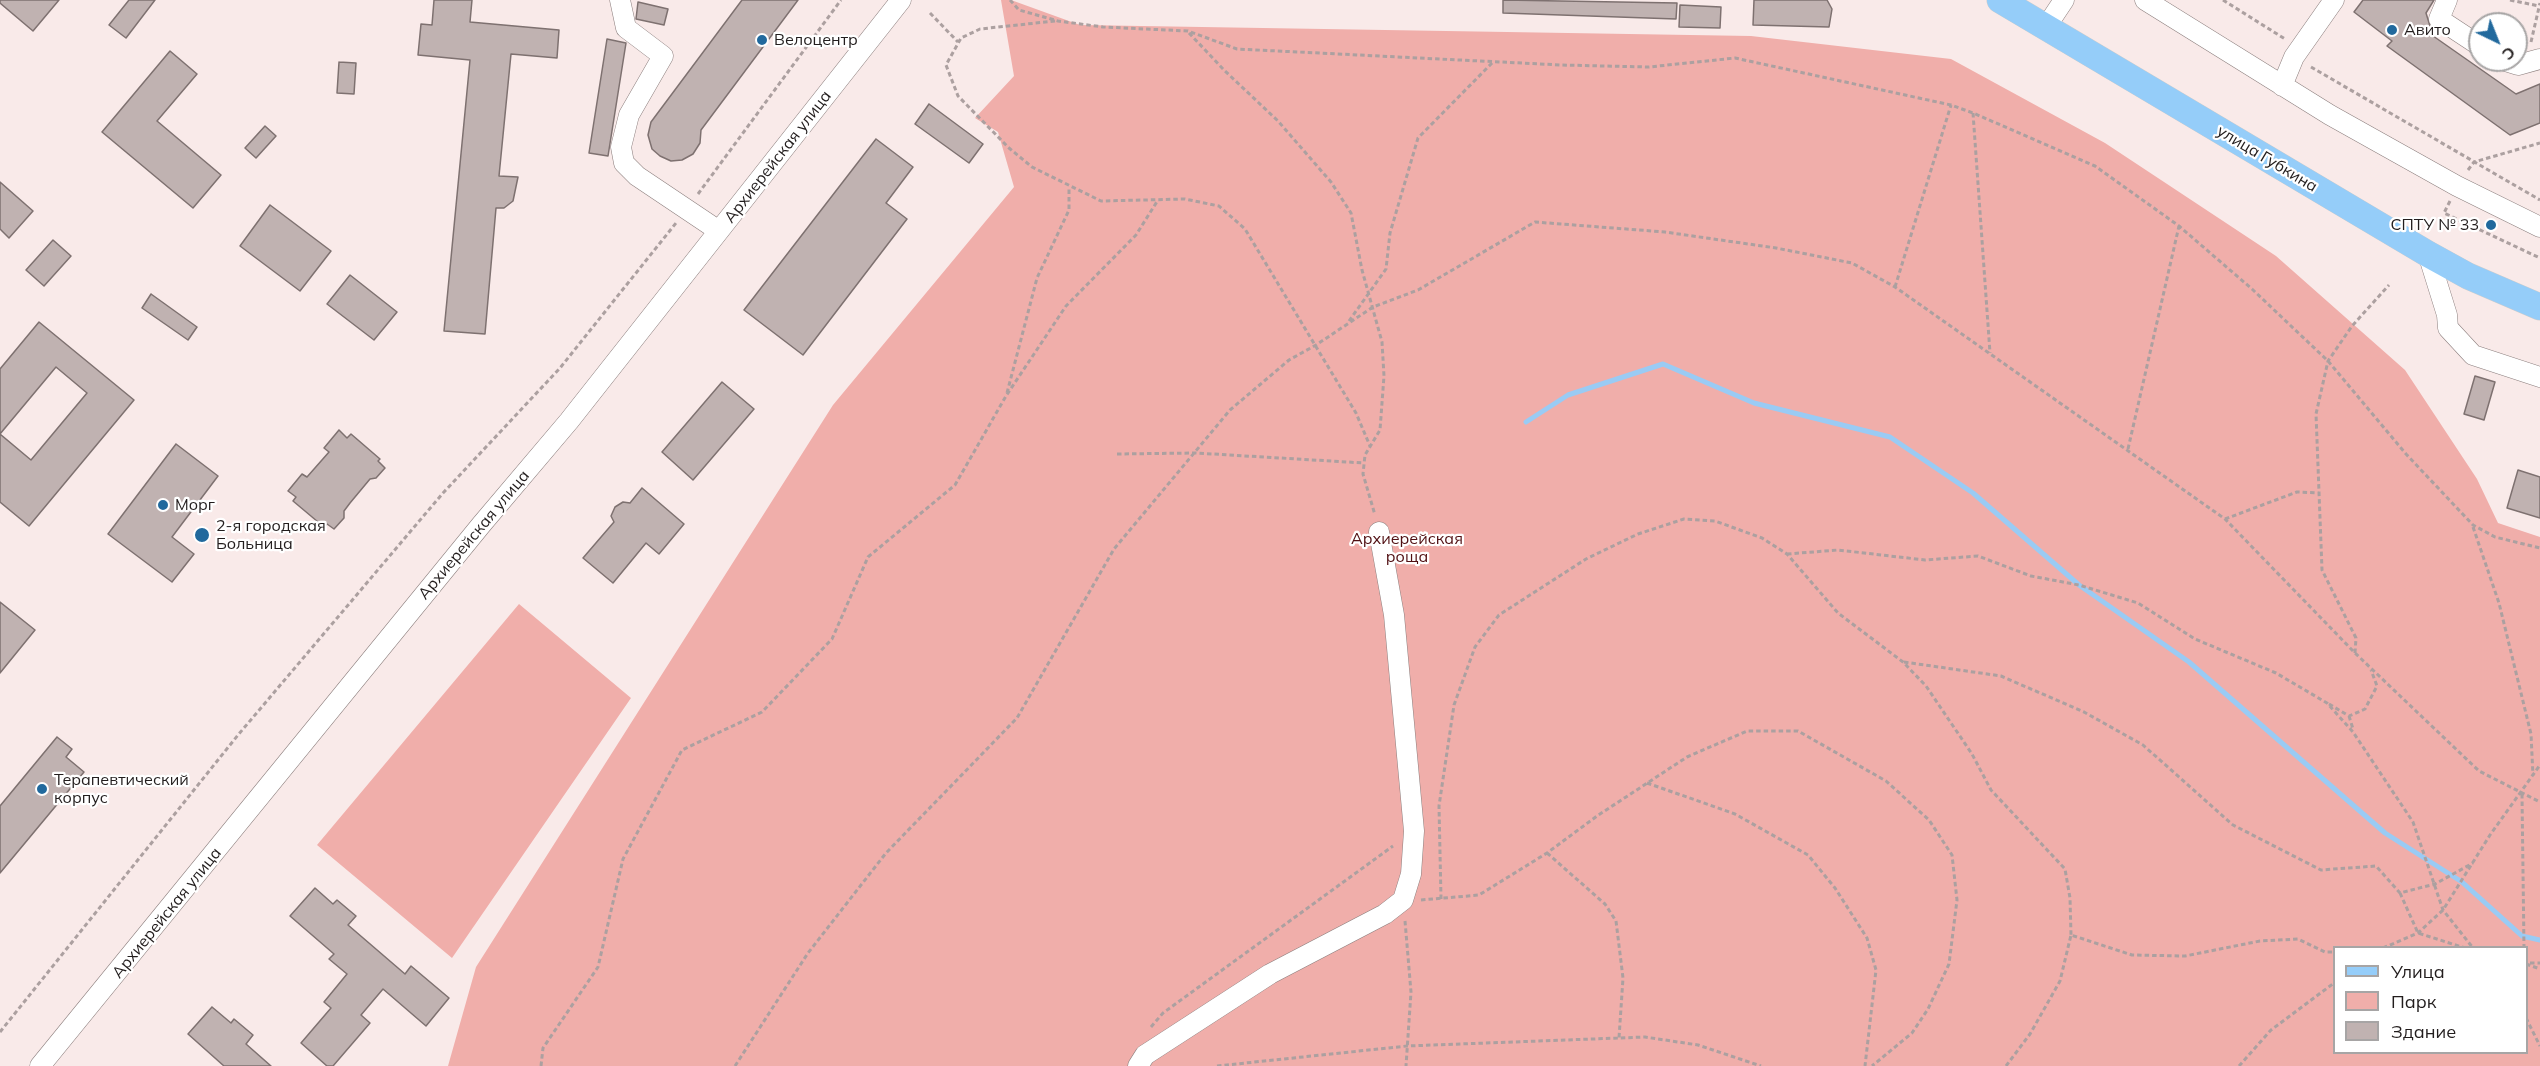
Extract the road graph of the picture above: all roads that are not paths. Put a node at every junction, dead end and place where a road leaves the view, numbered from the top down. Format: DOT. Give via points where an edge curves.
graph roads {
  1 [pos="620,0"];
  2 [pos="901,0"];
  3 [pos="2000,0"];
  4 [pos="2064,0"];
  5 [pos="2145,0"];
  6 [pos="2334,0"];
  7 [pos="2447,0"];
  8 [pos="2046,27"];
  9 [pos="2468,38"];
  10 [pos="2282,86"];
  11 [pos="2540,227"];
  12 [pos="719,231"];
  13 [pos="2428,254"];
  14 [pos="2540,307"];
  15 [pos="2540,377"];
  16 [pos="1379,532"];
  17 [pos="40,1066"];
  18 [pos="1138,1066"];
  1 -- 12 [label="street" via="626,28 663,56 629,115 621,147 624,163 637,176"];
  2 -- 12 [label="street, Архиерейская улица"];
  3 -- 8 [label="main road, улица Губкина"];
  4 -- 8 [label="street"];
  5 -- 10 [label="street"];
  6 -- 10 [label="street" via="2294,57"];
  7 -- 9 [label="street" via="2439,19"];
  8 -- 13 [label="main road, улица Губкина"];
  10 -- 11 [label="street" via="2457,186"];
  12 -- 17 [label="street, Архиерейская улица" via="569,421"];
  13 -- 14 [label="main road, улица Губкина"];
  13 -- 15 [label="street" via="2448,328 2473,355"];
  16 -- 18 [label="street" via="1394,615 1414,831 1411,874 1403,900 1385,914 1270,974 1145,1055"];
}
